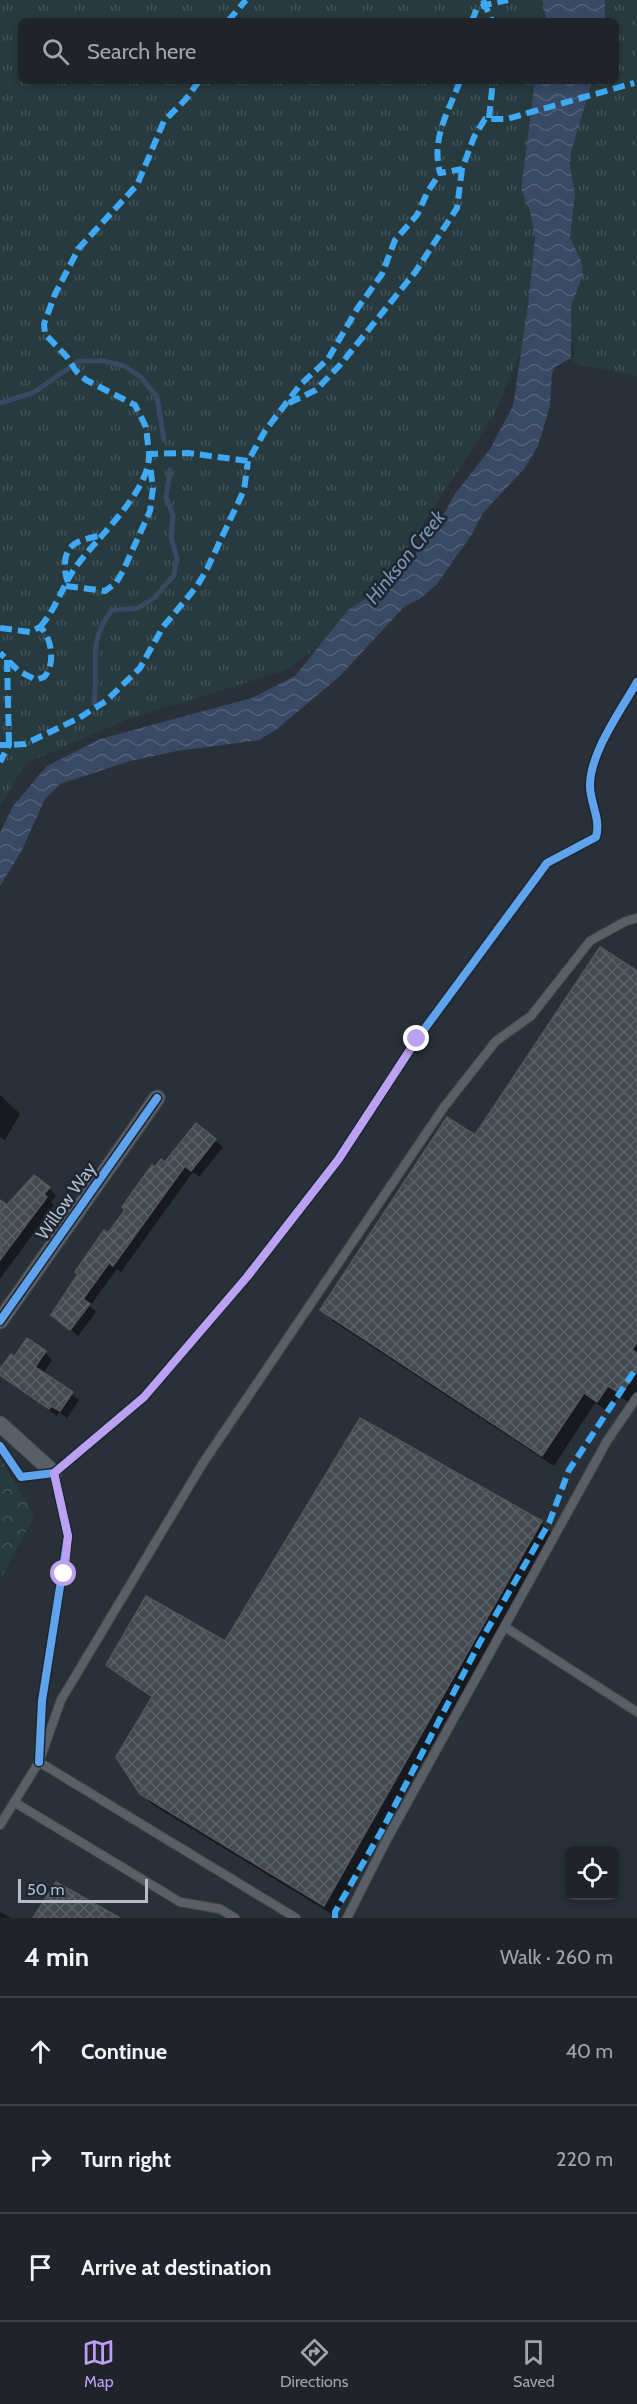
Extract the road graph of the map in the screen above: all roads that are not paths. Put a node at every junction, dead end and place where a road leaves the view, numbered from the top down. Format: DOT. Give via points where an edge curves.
graph roads {
  1 [pos="637,918"];
  2 [pos="157,1098"];
  3 [pos="0,1321"];
  4 [pos="637,1397"];
  5 [pos="0,1424"];
  6 [pos="54,1473"];
  7 [pos="505,1627"];
  8 [pos="637,1712"];
  9 [pos="39,1762"];
  10 [pos="14,1803"];
  11 [pos="0,1825"];
  12 [pos="235,1918"];
  13 [pos="296,1918"];
  14 [pos="347,1918"];
  1 -- 9 [label="lane" via="590,941 531,1016 496,1041 444,1107 202,1463 61,1700"];
  2 -- 3 [label="street, Willow Way"];
  4 -- 7 [label="lane" via="607,1441"];
  5 -- 6 [label="street"];
  7 -- 8 [label="lane"];
  7 -- 14 [label="lane"];
  9 -- 10 [label="lane"];
  9 -- 13 [label="lane"];
  10 -- 11 [label="lane"];
  10 -- 12 [label="lane" via="180,1902 220,1909"];
}
